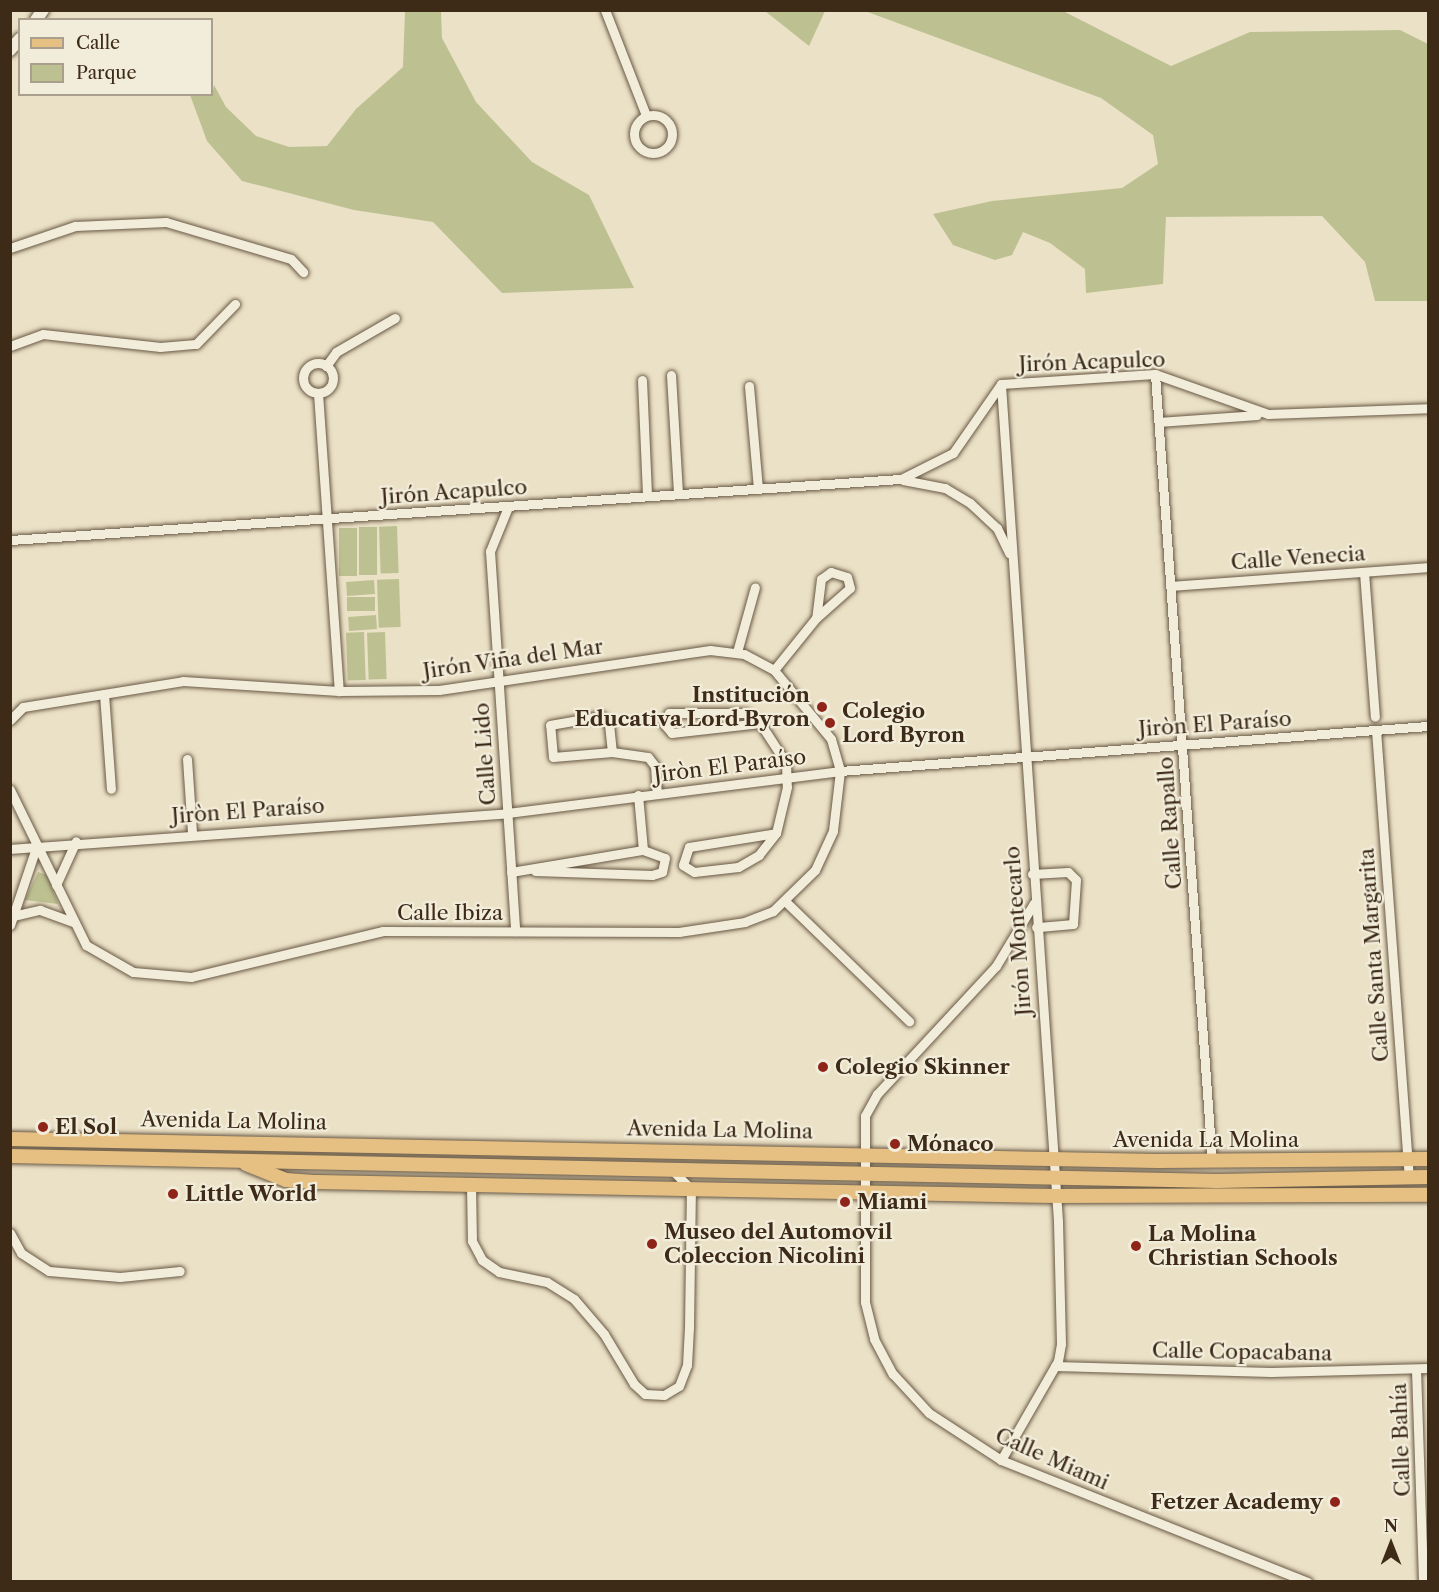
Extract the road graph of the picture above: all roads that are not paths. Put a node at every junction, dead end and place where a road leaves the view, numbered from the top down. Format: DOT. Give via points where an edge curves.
graph roads {
  1 [pos="605,10"];
  2 [pos="646,115"];
  3 [pos="10,248"];
  4 [pos="303,272"];
  5 [pos="235,304"];
  6 [pos="395,318"];
  7 [pos="10,346"];
  8 [pos="326,366"];
  9 [pos="1155,374"];
  10 [pos="670,375"];
  11 [pos="642,381"];
  12 [pos="1001,384"];
  13 [pos="749,386"];
  14 [pos="318,393"];
  15 [pos="1428,408"];
  16 [pos="1268,414"];
  17 [pos="1159,422"];
  18 [pos="900,479"];
  19 [pos="758,489"];
  20 [pos="678,494"];
  21 [pos="648,496"];
  22 [pos="507,507"];
  23 [pos="327,518"];
  24 [pos="10,540"];
  25 [pos="1012,556"];
  26 [pos="1428,567"];
  27 [pos="1364,572"];
  28 [pos="1171,586"];
  29 [pos="755,587"];
  30 [pos="816,618"];
  31 [pos="737,652"];
  32 [pos="774,670"];
  33 [pos="498,684"];
  34 [pos="339,691"];
  35 [pos="104,694"];
  36 [pos="23,706"];
  37 [pos="10,707"];
  38 [pos="1375,717"];
  39 [pos="10,720"];
  40 [pos="760,723"];
  41 [pos="1428,726"];
  42 [pos="1376,730"];
  43 [pos="1182,744"];
  44 [pos="612,752"];
  45 [pos="1023,756"];
  46 [pos="186,759"];
  47 [pos="840,771"];
  48 [pos="787,777"];
  49 [pos="111,789"];
  50 [pos="10,790"];
  51 [pos="657,793"];
  52 [pos="638,795"];
  53 [pos="508,813"];
  54 [pos="192,833"];
  55 [pos="776,833"];
  56 [pos="76,841"];
  57 [pos="37,845"];
  58 [pos="10,849"];
  59 [pos="643,850"];
  60 [pos="535,871"];
  61 [pos="511,872"];
  62 [pos="1032,874"];
  63 [pos="56,885"];
  64 [pos="15,896"];
  65 [pos="785,901"];
  66 [pos="1034,903"];
  67 [pos="12,920"];
  68 [pos="73,922"];
  69 [pos="1036,927"];
  70 [pos="515,931"];
  71 [pos="909,1021"];
  72 [pos="10,1139"];
  73 [pos="268,1142"];
  74 [pos="862,1154"];
  75 [pos="10,1156"];
  76 [pos="1052,1159"];
  77 [pos="1407,1159"];
  78 [pos="1428,1159"];
  79 [pos="240,1161"];
  80 [pos="1212,1162"];
  81 [pos="355,1163"];
  82 [pos="672,1170"];
  83 [pos="863,1173"];
  84 [pos="1428,1177"];
  85 [pos="1053,1178"];
  86 [pos="1409,1178"];
  87 [pos="471,1185"];
  88 [pos="691,1189"];
  89 [pos="864,1193"];
  90 [pos="1428,1195"];
  91 [pos="1056,1196"];
  92 [pos="10,1233"];
  93 [pos="180,1271"];
  94 [pos="1055,1366"];
  95 [pos="1428,1368"];
  96 [pos="1416,1369"];
  97 [pos="1000,1460"];
  98 [pos="1308,1581"];
  99 [pos="1423,1581"];
  1 -- 2 [label="street"];
  2 -- 2 [label="street" via="635,125 634,140 644,152 659,152 670,142 671,128 661,116"];
  3 -- 4 [label="street" via="75,226 166,222 291,259"];
  5 -- 7 [label="street" via="196,344 43,334"];
  6 -- 8 [label="street" via="336,352"];
  8 -- 14 [label="street" via="332,382"];
  8 -- 14 [label="street" via="312,364 303,375 306,388"];
  9 -- 12 [label="street, Jirón Acapulco"];
  9 -- 16 [label="street, Jirón Acapulco"];
  9 -- 17 [label="street, Calle Rapallo"];
  10 -- 20 [label="street"];
  11 -- 21 [label="street"];
  12 -- 18 [label="street, Jirón Acapulco" via="953,453"];
  12 -- 25 [label="street, Jirón Montecarlo"];
  13 -- 19 [label="street"];
  14 -- 23 [label="street"];
  15 -- 16 [label="street, Jirón Acapulco"];
  16 -- 17 [label="street"];
  17 -- 28 [label="street, Calle Rapallo"];
  18 -- 19 [label="street, Jirón Acapulco"];
  18 -- 25 [label="street, Jirón Acapulco" via="945,488 970,503 997,528"];
  19 -- 20 [label="street, Jirón Acapulco"];
  20 -- 21 [label="street, Jirón Acapulco"];
  21 -- 22 [label="street, Jirón Acapulco"];
  22 -- 23 [label="street, Jirón Acapulco"];
  22 -- 33 [label="street, Calle Lido" via="490,544"];
  23 -- 24 [label="street, Jirón Acapulco"];
  23 -- 34 [label="street"];
  25 -- 45 [label="street, Jirón Montecarlo"];
  26 -- 27 [label="street, Calle Venecia"];
  27 -- 28 [label="street, Calle Venecia"];
  27 -- 38 [label="street"];
  28 -- 43 [label="street, Calle Rapallo"];
  29 -- 31 [label="street"];
  30 -- 30 [label="street" via="850,588 847,577 831,572 821,579"];
  30 -- 32 [label="street"];
  31 -- 32 [label="street, Jirón Viña del Mar"];
  31 -- 33 [label="street, Jirón Viña del Mar" via="683,651"];
  32 -- 47 [label="street, Jirón Viña del Mar" via="831,739"];
  33 -- 34 [label="street, Jirón Viña del Mar"];
  33 -- 53 [label="street, Calle Lido"];
  34 -- 35 [label="street, Jirón Viña del Mar" via="183,681"];
  35 -- 36 [label="street, Jirón Viña del Mar"];
  35 -- 49 [label="street"];
  36 -- 37 [label="street, Jirón Viña del Mar"];
  36 -- 39 [label="street"];
  40 -- 40 [label="street" via="745,713 663,716 672,733"];
  40 -- 48 [label="street" via="780,752"];
  41 -- 42 [label="street, Jiròn El Paraíso"];
  42 -- 43 [label="street, Jiròn El Paraíso"];
  42 -- 77 [label="street, Calle Santa Margarita"];
  43 -- 45 [label="street, Jiròn El Paraíso"];
  43 -- 80 [label="street, Calle Rapallo"];
  44 -- 44 [label="street" via="553,757 550,725 601,716 609,724"];
  44 -- 51 [label="street" via="648,757"];
  45 -- 47 [label="street, Jiròn El Paraíso"];
  45 -- 62 [label="street, Jirón Montecarlo"];
  46 -- 54 [label="street"];
  47 -- 48 [label="street, Jiròn El Paraíso"];
  47 -- 65 [label="street, Calle Ibiza" via="827,847 815,870"];
  48 -- 51 [label="street, Jiròn El Paraíso"];
  48 -- 55 [label="street"];
  50 -- 57 [label="street, Calle Ibiza"];
  51 -- 52 [label="street, Jiròn El Paraíso"];
  52 -- 53 [label="street, Jiròn El Paraíso"];
  52 -- 59 [label="street"];
  53 -- 54 [label="street, Jiròn El Paraíso"];
  53 -- 61 [label="street, Calle Lido"];
  54 -- 56 [label="street, Jiròn El Paraíso"];
  55 -- 55 [label="street" via="689,848 683,865 694,872 738,867 759,855"];
  56 -- 57 [label="street, Jiròn El Paraíso"];
  56 -- 63 [label="street"];
  57 -- 58 [label="street, Jiròn El Paraíso"];
  57 -- 63 [label="street, Calle Ibiza"];
  57 -- 64 [label="street"];
  59 -- 60 [label="street"];
  59 -- 60 [label="street" via="661,854 662,872"];
  60 -- 61 [label="street"];
  61 -- 70 [label="street, Calle Lido"];
  62 -- 66 [label="street, Jirón Montecarlo"];
  62 -- 69 [label="street" via="1068,872 1076,880 1073,924"];
  63 -- 68 [label="street, Calle Ibiza"];
  64 -- 67 [label="street"];
  65 -- 70 [label="street, Calle Ibiza" via="745,922 679,932"];
  65 -- 71 [label="street"];
  66 -- 69 [label="street, Jirón Montecarlo"];
  66 -- 74 [label="street, Calle Miami" via="996,966 872,1101 863,1125"];
  67 -- 68 [label="street" via="40,910"];
  68 -- 70 [label="street, Calle Ibiza" via="87,945 106,960 162,977 191,977 375,932"];
  69 -- 76 [label="street, Jirón Montecarlo"];
  72 -- 73 [label="main road, Avenida La Molina"];
  73 -- 74 [label="main road, Avenida La Molina"];
  73 -- 81 [label="main road"];
  74 -- 76 [label="main road, Avenida La Molina"];
  74 -- 83 [label="street, Calle Miami"];
  75 -- 79 [label="main road, Avenida La Molina"];
  76 -- 80 [label="main road, Avenida La Molina"];
  76 -- 85 [label="street, Jirón Montecarlo"];
  77 -- 78 [label="main road, Avenida La Molina"];
  77 -- 80 [label="main road, Avenida La Molina"];
  77 -- 86 [label="street, Calle Santa Margarita"];
  79 -- 81 [label="main road, Avenida La Molina"];
  79 -- 87 [label="main road, Avenida La Molina" via="294,1181"];
  81 -- 82 [label="main road, Avenida La Molina"];
  82 -- 83 [label="main road, Avenida La Molina"];
  82 -- 88 [label="street"];
  83 -- 85 [label="main road, Avenida La Molina"];
  83 -- 89 [label="street, Calle Miami"];
  84 -- 86 [label="main road, Avenida La Molina"];
  85 -- 86 [label="main road, Avenida La Molina"];
  85 -- 91 [label="street, Jirón Montecarlo"];
  87 -- 88 [label="main road, Avenida La Molina"];
  87 -- 88 [label="street" via="472,1241 482,1260 499,1272 547,1282 574,1299 604,1334 634,1384 645,1394 664,1395 679,1386 687,1365"];
  88 -- 89 [label="main road, Avenida La Molina"];
  89 -- 91 [label="main road, Avenida La Molina"];
  89 -- 97 [label="street, Calle Miami" via="865,1302 874,1339 893,1374 929,1413"];
  90 -- 91 [label="main road, Avenida La Molina"];
  91 -- 94 [label="street, Jirón Montecarlo" via="1061,1344"];
  92 -- 93 [label="street" via="21,1253 49,1271 120,1276"];
  94 -- 96 [label="street, Calle Copacabana"];
  94 -- 97 [label="street, Jirón Montecarlo"];
  95 -- 96 [label="street, Calle Copacabana"];
  96 -- 99 [label="street, Calle Bahía"];
  97 -- 98 [label="street, Calle Miami"];
}
